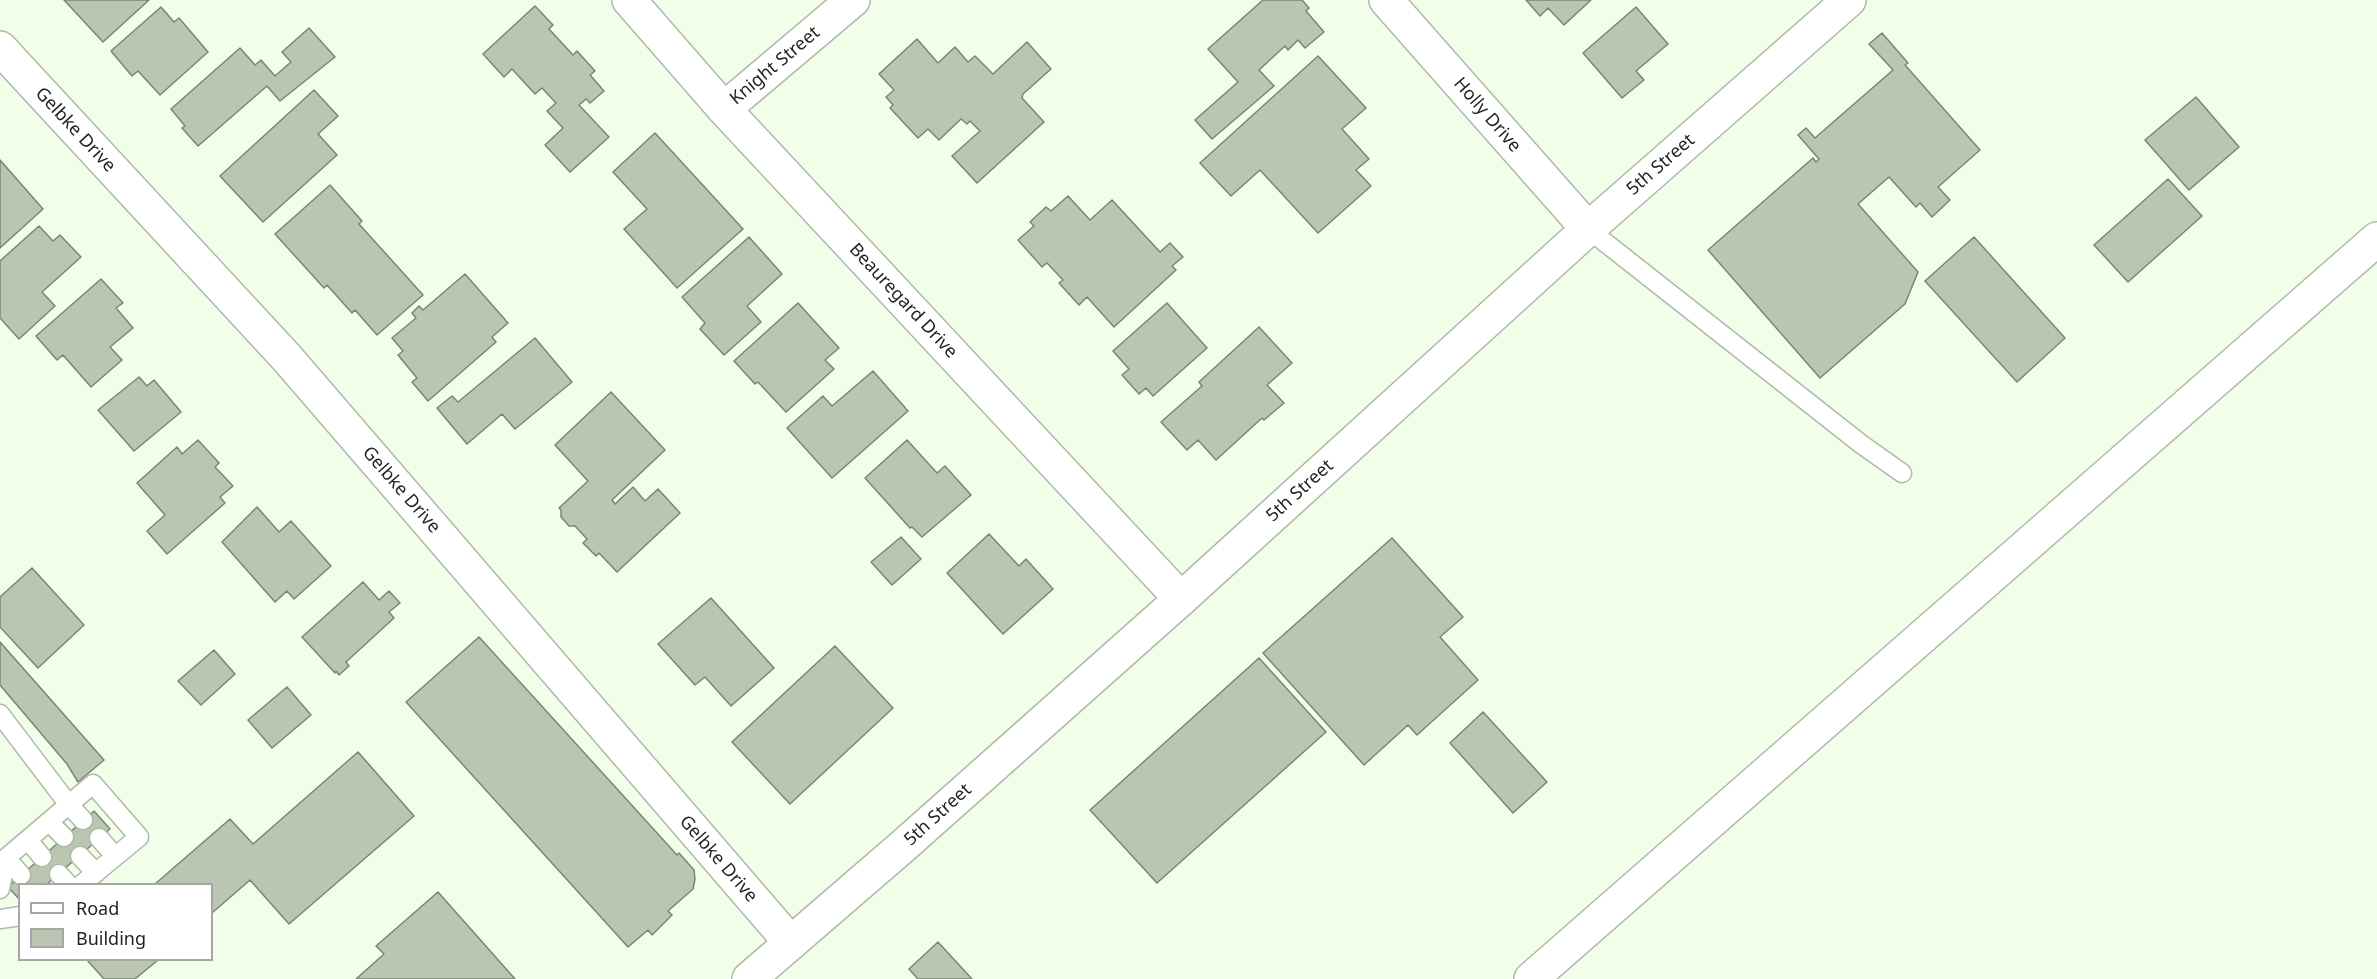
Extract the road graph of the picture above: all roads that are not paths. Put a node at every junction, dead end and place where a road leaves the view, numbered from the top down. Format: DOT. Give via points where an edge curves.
graph roads {
  1 [pos="629,0"];
  2 [pos="853,0"];
  3 [pos="1386,0"];
  4 [pos="1849,0"];
  5 [pos="0,48"];
  6 [pos="724,109"];
  7 [pos="1588,229"];
  8 [pos="2377,239"];
  9 [pos="1902,473"];
  10 [pos="1181,599"];
  11 [pos="0,714"];
  12 [pos="69,805"];
  13 [pos="83,820"];
  14 [pos="49,822"];
  15 [pos="64,837"];
  16 [pos="99,838"];
  17 [pos="28,840"];
  18 [pos="80,856"];
  19 [pos="115,856"];
  20 [pos="42,857"];
  21 [pos="6,858"];
  22 [pos="21,875"];
  23 [pos="89,879"];
  24 [pos="0,889"];
  25 [pos="18,915"];
  26 [pos="0,919"];
  27 [pos="791,943"];
  28 [pos="749,979"];
  29 [pos="1532,979"];
  1 -- 6 [label="street, Beauregard Drive"];
  2 -- 6 [label="street, Knight Street"];
  3 -- 7 [label="street, Holly Drive"];
  4 -- 7 [label="street, 5th Street"];
  5 -- 27 [label="street, Gelbke Drive" via="287,358"];
  6 -- 10 [label="street, Beauregard Drive"];
  7 -- 9 [label="lane"];
  7 -- 10 [label="street, 5th Street"];
  8 -- 29 [label="street"];
  10 -- 27 [label="street, 5th Street"];
  11 -- 12 [label="lane"];
  12 -- 13 [label="lane"];
  12 -- 14 [label="lane"];
  12 -- 19 [label="lane" via="93,784 139,837"];
  14 -- 15 [label="lane"];
  14 -- 17 [label="lane"];
  16 -- 19 [label="lane"];
  17 -- 20 [label="lane"];
  17 -- 21 [label="lane"];
  18 -- 23 [label="lane"];
  19 -- 23 [label="lane"];
  21 -- 22 [label="lane"];
  21 -- 24 [label="lane"];
  25 -- 26 [label="lane"];
  27 -- 28 [label="street, 5th Street"];
}
